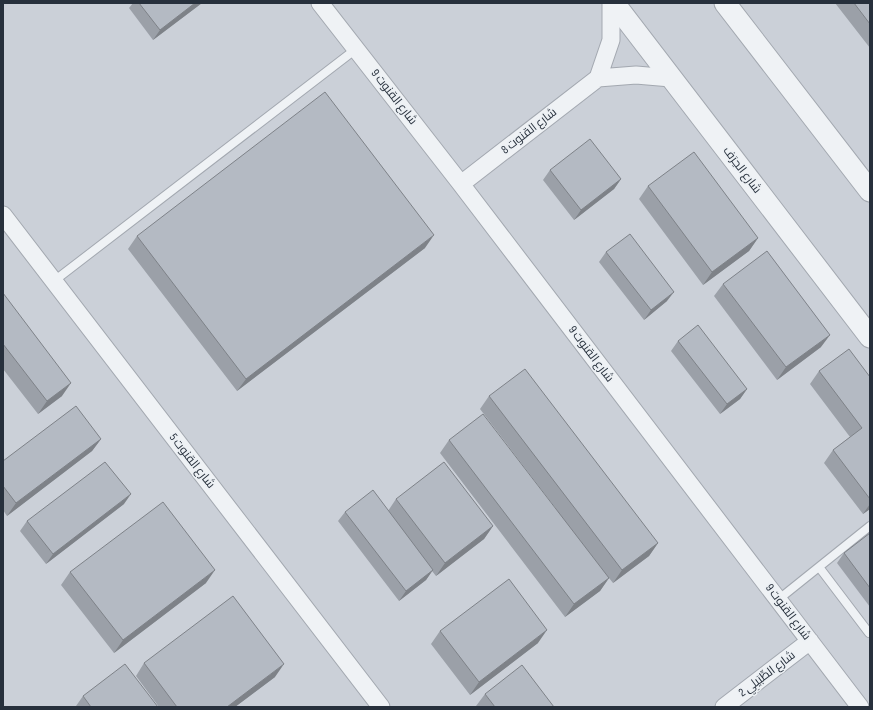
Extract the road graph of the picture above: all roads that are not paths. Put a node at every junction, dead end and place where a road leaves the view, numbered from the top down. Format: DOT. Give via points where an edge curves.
graph roads {
  1 [pos="320,3"];
  2 [pos="612,3"];
  3 [pos="725,3"];
  4 [pos="356,49"];
  5 [pos="598,78"];
  6 [pos="671,78"];
  7 [pos="461,184"];
  8 [pos="870,192"];
  9 [pos="3,215"];
  10 [pos="54,281"];
  11 [pos="870,337"];
  12 [pos="870,526"];
  13 [pos="819,567"];
  14 [pos="779,599"];
  15 [pos="869,632"];
  16 [pos="810,641"];
  17 [pos="381,707"];
  18 [pos="724,707"];
  19 [pos="860,707"];
  1 -- 4 [label="street, شارع القنوت 9"];
  2 -- 5 [label="street" via="611,40"];
  2 -- 6 [label="street, شارع الحِرَف"];
  3 -- 8 [label="street"];
  4 -- 7 [label="street, شارع القنوت 9"];
  4 -- 10 [label="lane"];
  5 -- 6 [label="street" via="636,75"];
  5 -- 7 [label="street, شارع القنوت 8"];
  6 -- 11 [label="street, شارع الحِرَف"];
  7 -- 14 [label="street, شارع القنوت 9"];
  9 -- 10 [label="street, شارع القنوت 5"];
  10 -- 17 [label="street, شارع القنوت 5"];
  12 -- 13 [label="lane"];
  13 -- 14 [label="lane"];
  13 -- 15 [label="lane"];
  14 -- 16 [label="street, شارع القنوت 9"];
  16 -- 18 [label="street, شارع الطِّبَيلِي 2"];
  16 -- 19 [label="street, شارع القنوت 9"];
}
